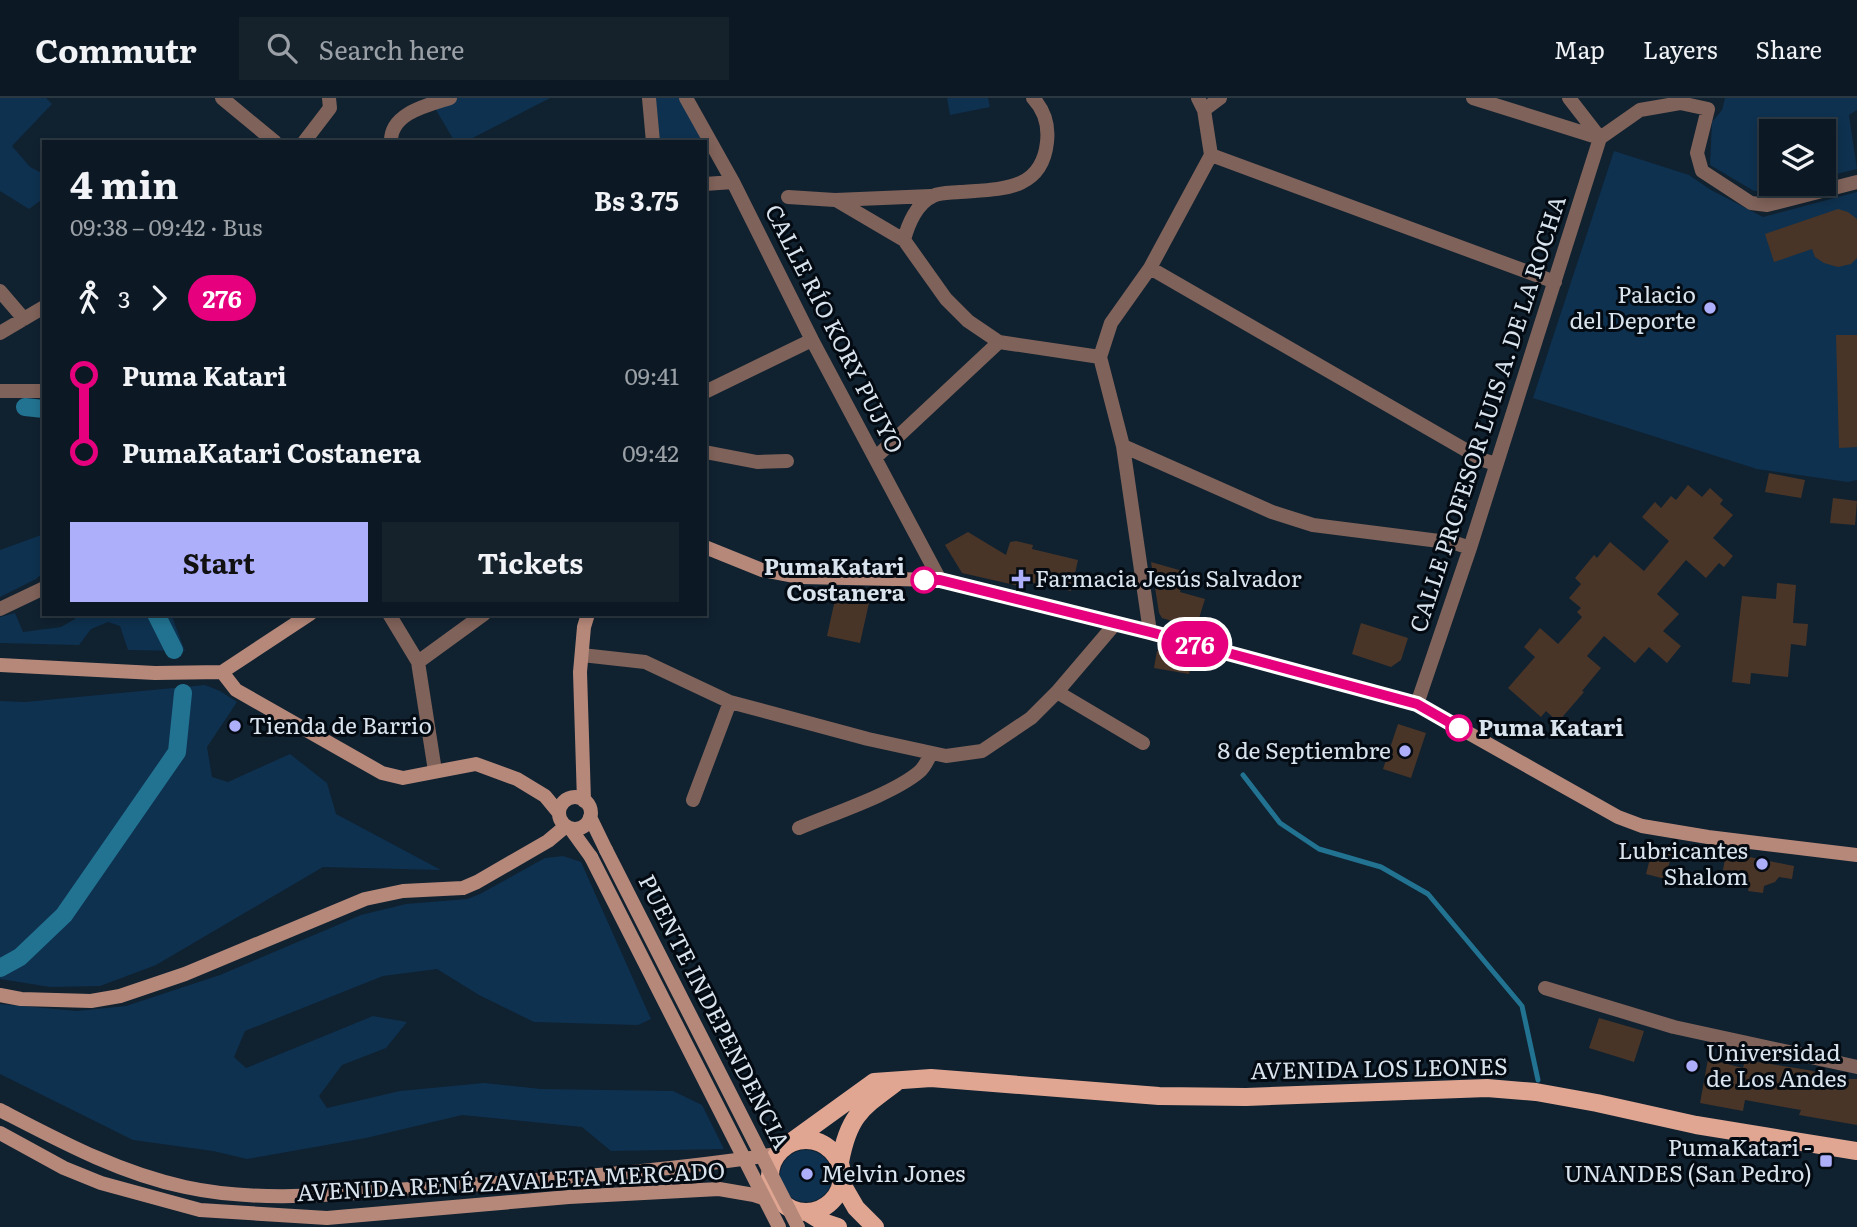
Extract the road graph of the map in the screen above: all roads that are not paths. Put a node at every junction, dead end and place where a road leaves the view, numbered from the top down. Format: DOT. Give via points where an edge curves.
graph roads {
  1 [pos="222,98"];
  2 [pos="330,98"];
  3 [pos="450,98"];
  4 [pos="649,98"];
  5 [pos="686,98"];
  6 [pos="1033,98"];
  7 [pos="1220,98"];
  8 [pos="1473,98"];
  9 [pos="1569,98"];
  10 [pos="1201,104"];
  11 [pos="1600,138"];
  12 [pos="273,140"];
  13 [pos="305,140"];
  14 [pos="391,140"];
  15 [pos="653,140"];
  16 [pos="1211,155"];
  17 [pos="733,182"];
  18 [pos="1857,182"];
  19 [pos="707,184"];
  20 [pos="788,197"];
  21 [pos="931,197"];
  22 [pos="835,200"];
  23 [pos="904,240"];
  24 [pos="1150,268"];
  25 [pos="1555,282"];
  26 [pos="0,291"];
  27 [pos="42,308"];
  28 [pos="24,318"];
  29 [pos="0,333"];
  30 [pos="812,340"];
  31 [pos="999,342"];
  32 [pos="1100,357"];
  33 [pos="0,391"];
  34 [pos="42,391"];
  35 [pos="707,391"];
  36 [pos="1123,446"];
  37 [pos="707,452"];
  38 [pos="875,458"];
  39 [pos="787,461"];
  40 [pos="1496,464"];
  41 [pos="707,548"];
  42 [pos="1470,548"];
  43 [pos="940,580"];
  44 [pos="42,589"];
  45 [pos="0,609"];
  46 [pos="307,616"];
  47 [pos="389,616"];
  48 [pos="482,616"];
  49 [pos="587,616"];
  50 [pos="1115,624"];
  51 [pos="1150,632"];
  52 [pos="582,654"];
  53 [pos="418,662"];
  54 [pos="0,665"];
  55 [pos="222,672"];
  56 [pos="1057,692"];
  57 [pos="730,702"];
  58 [pos="1417,704"];
  59 [pos="1143,744"];
  60 [pos="931,753"];
  61 [pos="435,771"];
  62 [pos="693,800"];
  63 [pos="584,801"];
  64 [pos="590,817"];
  65 [pos="565,822"];
  66 [pos="799,828"];
  67 [pos="1857,855"];
  68 [pos="1545,988"];
  69 [pos="0,995"];
  70 [pos="1857,1067"];
  71 [pos="898,1081"];
  72 [pos="0,1111"];
  73 [pos="0,1133"];
  74 [pos="791,1142"];
  75 [pos="1857,1151"];
  76 [pos="777,1154"];
  77 [pos="840,1162"];
  78 [pos="842,1184"];
  79 [pos="787,1206"];
  80 [pos="802,1220"];
  81 [pos="779,1227"];
  82 [pos="838,1227"];
  83 [pos="875,1227"];
  1 -- 12 [label="street"];
  2 -- 13 [label="street" via="330,107"];
  3 -- 14 [label="street" via="405,115"];
  4 -- 15 [label="street"];
  5 -- 17 [label="street, CALLE RÍO KORY PUJYO"];
  6 -- 21 [label="street" via="1049,127 1042,165 1032,176 1014,187"];
  7 -- 10 [label="street"];
  8 -- 11 [label="street"];
  9 -- 11 [label="street"];
  10 -- 16 [label="street"];
  11 -- 18 [label="street" via="1640,110 1680,103 1708,109 1697,153 1702,171 1751,203 1767,205"];
  11 -- 25 [label="street, CALLE PROFESOR LUIS A. DE LA ROCHA"];
  16 -- 24 [label="street"];
  16 -- 25 [label="street"];
  17 -- 19 [label="street"];
  17 -- 30 [label="street, CALLE RÍO KORY PUJYO"];
  20 -- 22 [label="street"];
  21 -- 22 [label="street"];
  21 -- 23 [label="street" via="914,214"];
  22 -- 23 [label="street"];
  23 -- 31 [label="street" via="946,299"];
  24 -- 32 [label="street" via="1111,323"];
  24 -- 40 [label="street"];
  25 -- 40 [label="street, CALLE PROFESOR LUIS A. DE LA ROCHA"];
  26 -- 28 [label="street"];
  27 -- 28 [label="street"];
  28 -- 29 [label="street"];
  30 -- 35 [label="street"];
  30 -- 38 [label="street, CALLE RÍO KORY PUJYO"];
  31 -- 32 [label="street"];
  31 -- 38 [label="street"];
  32 -- 36 [label="street"];
  33 -- 34 [label="street"];
  36 -- 42 [label="street" via="1272,512 1313,525"];
  36 -- 51 [label="street"];
  37 -- 39 [label="street" via="757,462"];
  38 -- 43 [label="street, CALLE RÍO KORY PUJYO"];
  40 -- 42 [label="street, CALLE PROFESOR LUIS A. DE LA ROCHA"];
  41 -- 43 [label="main road" via="762,570 800,577"];
  42 -- 58 [label="street, CALLE PROFESOR LUIS A. DE LA ROCHA"];
  43 -- 50 [label="main road"];
  44 -- 45 [label="street"];
  46 -- 55 [label="main road"];
  47 -- 53 [label="street"];
  48 -- 53 [label="street"];
  49 -- 52 [label="main road"];
  50 -- 51 [label="main road"];
  50 -- 56 [label="street"];
  51 -- 58 [label="main road"];
  52 -- 57 [label="street" via="645,662"];
  52 -- 63 [label="main road"];
  53 -- 61 [label="street"];
  54 -- 55 [label="main road"];
  55 -- 61 [label="main road, PUENTE INDEPENDENCIA" via="236,690 382,773 403,778"];
  56 -- 59 [label="street"];
  56 -- 60 [label="street" via="1031,718 982,751 946,756"];
  57 -- 60 [label="street"];
  57 -- 62 [label="street"];
  58 -- 67 [label="main road" via="1618,817 1642,826"];
  60 -- 66 [label="street" via="911,777"];
  61 -- 65 [label="main road, PUENTE INDEPENDENCIA" via="476,764 487,767 545,796"];
  63 -- 64 [label="main road"];
  63 -- 65 [label="main road" via="570,798 562,803"];
  64 -- 65 [label="main road" via="580,828"];
  64 -- 80 [label="main road, PUENTE INDEPENDENCIA, bridge"];
  65 -- 69 [label="main road" via="548,841 463,888 403,891 365,899 186,974 120,996 91,1002"];
  65 -- 81 [label="main road, PUENTE INDEPENDENCIA, bridge" via="591,857"];
  68 -- 70 [label="street" via="1674,1027"];
  71 -- 74 [label="main road, AVENIDA LOS LEONES" via="874,1083"];
  71 -- 75 [label="main road, AVENIDA LOS LEONES" via="931,1078 1159,1096 1487,1088 1597,1103 1696,1125"];
  71 -- 77 [label="main road" via="852,1120"];
  72 -- 76 [label="main road, AVENIDA RENÉ ZAVALETA MERCADO" via="80,1152 139,1175 187,1188 259,1195 484,1184"];
  73 -- 79 [label="main road, AVENIDA RENÉ ZAVALETA MERCADO" via="101,1183 201,1210 327,1218 719,1189"];
  74 -- 76 [label="main road"];
  74 -- 77 [label="main road" via="816,1140"];
  76 -- 79 [label="main road" via="771,1183"];
  77 -- 78 [label="main road"];
  78 -- 80 [label="main road" via="829,1204"];
  78 -- 83 [label="main road" via="856,1208"];
  79 -- 80 [label="main road"];
  80 -- 82 [label="main road"];
}
